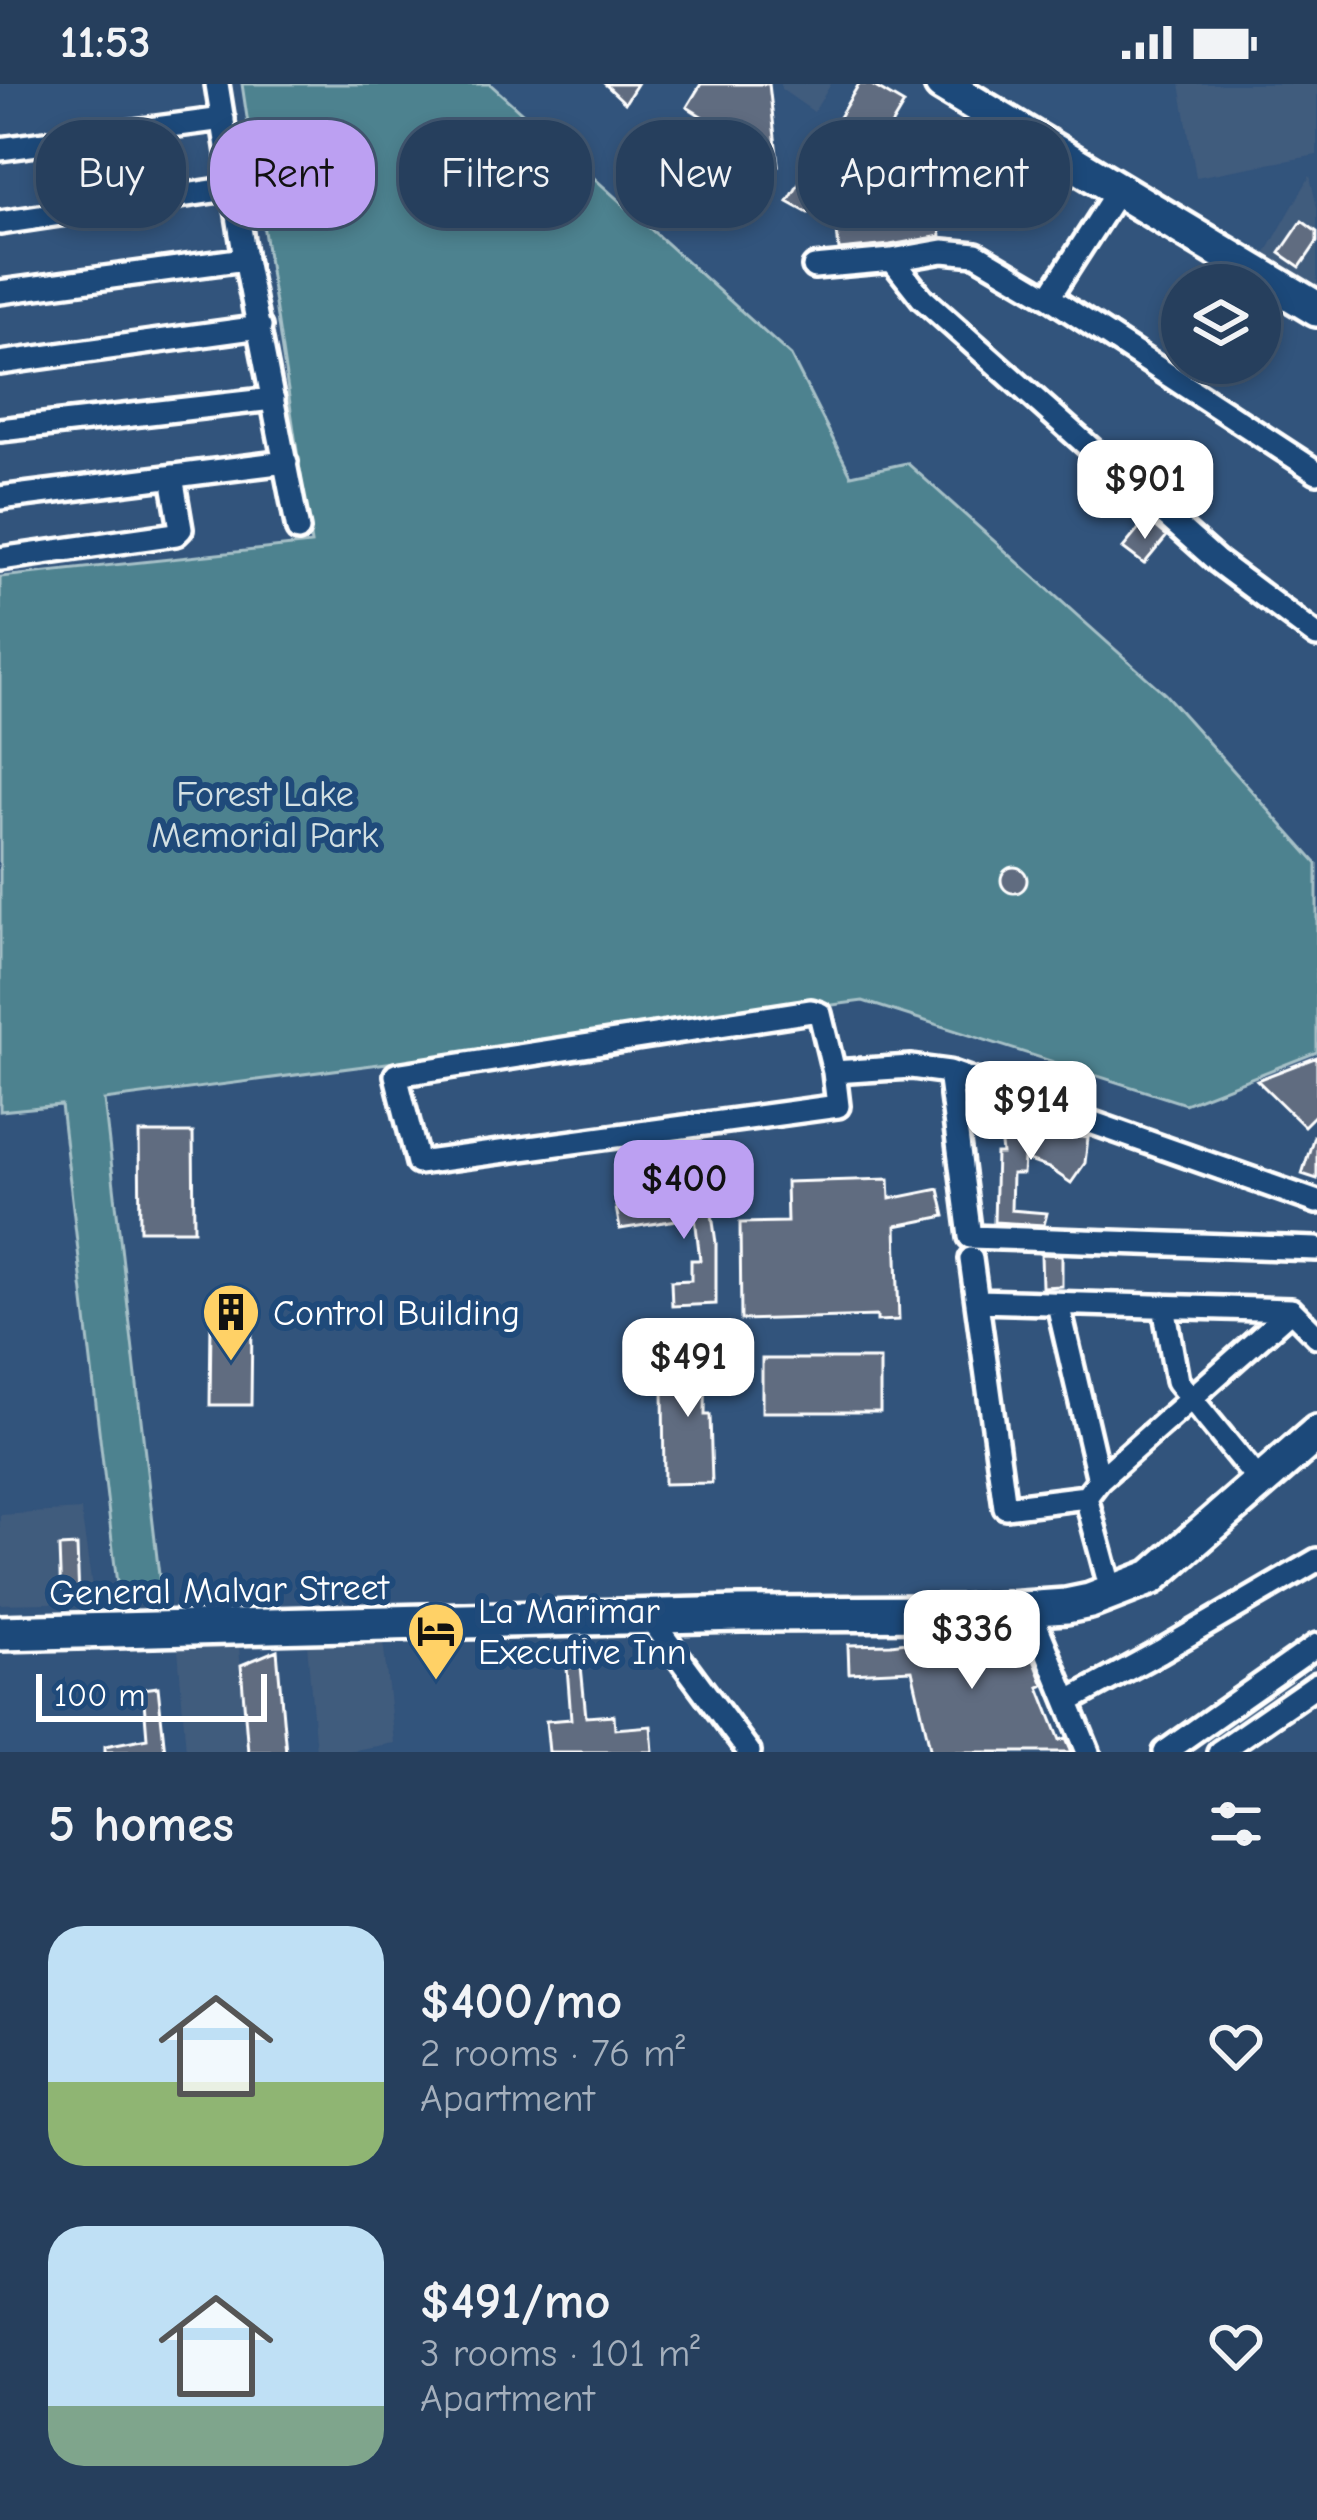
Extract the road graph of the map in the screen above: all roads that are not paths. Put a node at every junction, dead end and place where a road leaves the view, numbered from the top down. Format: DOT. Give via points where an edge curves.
graph roads {
  1 [pos="217,84"];
  2 [pos="942,84"];
  3 [pos="223,119"];
  4 [pos="0,149"];
  5 [pos="1118,190"];
  6 [pos="210,191"];
  7 [pos="0,223"];
  8 [pos="240,228"];
  9 [pos="245,259"];
  10 [pos="892,260"];
  11 [pos="814,267"];
  12 [pos="0,292"];
  13 [pos="1049,297"];
  14 [pos="1317,309"];
  15 [pos="260,327"];
  16 [pos="0,363"];
  17 [pos="273,399"];
  18 [pos="0,430"];
  19 [pos="286,461"];
  20 [pos="1317,472"];
  21 [pos="172,476"];
  22 [pos="0,498"];
  23 [pos="298,530"];
  24 [pos="0,559"];
  25 [pos="1317,636"];
  26 [pos="835,1072"];
  27 [pos="949,1072"];
  28 [pos="1317,1202"];
  29 [pos="1317,1250"];
  30 [pos="971,1259"];
  31 [pos="977,1301"];
  32 [pos="1058,1304"];
  33 [pos="1164,1306"];
  34 [pos="1291,1310"];
  35 [pos="1317,1336"];
  36 [pos="1192,1398"];
  37 [pos="1317,1433"];
  38 [pos="1261,1484"];
  39 [pos="1092,1488"];
  40 [pos="1317,1560"];
  41 [pos="1112,1594"];
  42 [pos="1030,1610"];
  43 [pos="649,1617"];
  44 [pos="0,1633"];
  45 [pos="1317,1645"];
  46 [pos="1317,1684"];
  47 [pos="1069,1701"];
  48 [pos="749,1752"];
  49 [pos="1088,1752"];
  50 [pos="1165,1752"];
  51 [pos="1219,1752"];
  1 -- 3 [label="street"];
  2 -- 5 [label="highway"];
  3 -- 4 [label="street"];
  5 -- 13 [label="street"];
  5 -- 14 [label="highway"];
  6 -- 7 [label="street"];
  8 -- 9 [label="street"];
  9 -- 12 [label="street"];
  9 -- 15 [label="street"];
  10 -- 11 [label="street"];
  10 -- 13 [label="street" via="976,254"];
  10 -- 25 [label="street" via="922,298 1218,562"];
  13 -- 20 [label="street"];
  15 -- 16 [label="street"];
  15 -- 17 [label="street"];
  17 -- 18 [label="street"];
  17 -- 19 [label="street"];
  19 -- 21 [label="street"];
  19 -- 23 [label="street"];
  21 -- 22 [label="street"];
  21 -- 24 [label="street" via="176,534"];
  26 -- 26 [label="street" via="838,1106 418,1163 396,1075 811,1011 820,1014"];
  26 -- 27 [label="street"];
  27 -- 28 [label="street"];
  27 -- 29 [label="street" via="970,1238"];
  30 -- 31 [label="street"];
  31 -- 32 [label="street"];
  31 -- 39 [label="street" via="1005,1507"];
  32 -- 33 [label="street"];
  32 -- 39 [label="street"];
  33 -- 34 [label="street"];
  33 -- 36 [label="street" via="1177,1381"];
  34 -- 35 [label="street"];
  34 -- 36 [label="street"];
  36 -- 38 [label="street"];
  36 -- 39 [label="street"];
  37 -- 38 [label="highway, General Malvar Street"];
  38 -- 41 [label="highway, General Malvar Street" via="1152,1577"];
  39 -- 41 [label="street"];
  40 -- 47 [label="street"];
  41 -- 42 [label="highway, General Malvar Street"];
  42 -- 43 [label="highway, General Malvar Street"];
  42 -- 47 [label="street"];
  43 -- 44 [label="highway, General Malvar Street"];
  43 -- 48 [label="street"];
  45 -- 50 [label="street"];
  46 -- 51 [label="street"];
  47 -- 49 [label="street"];
}
